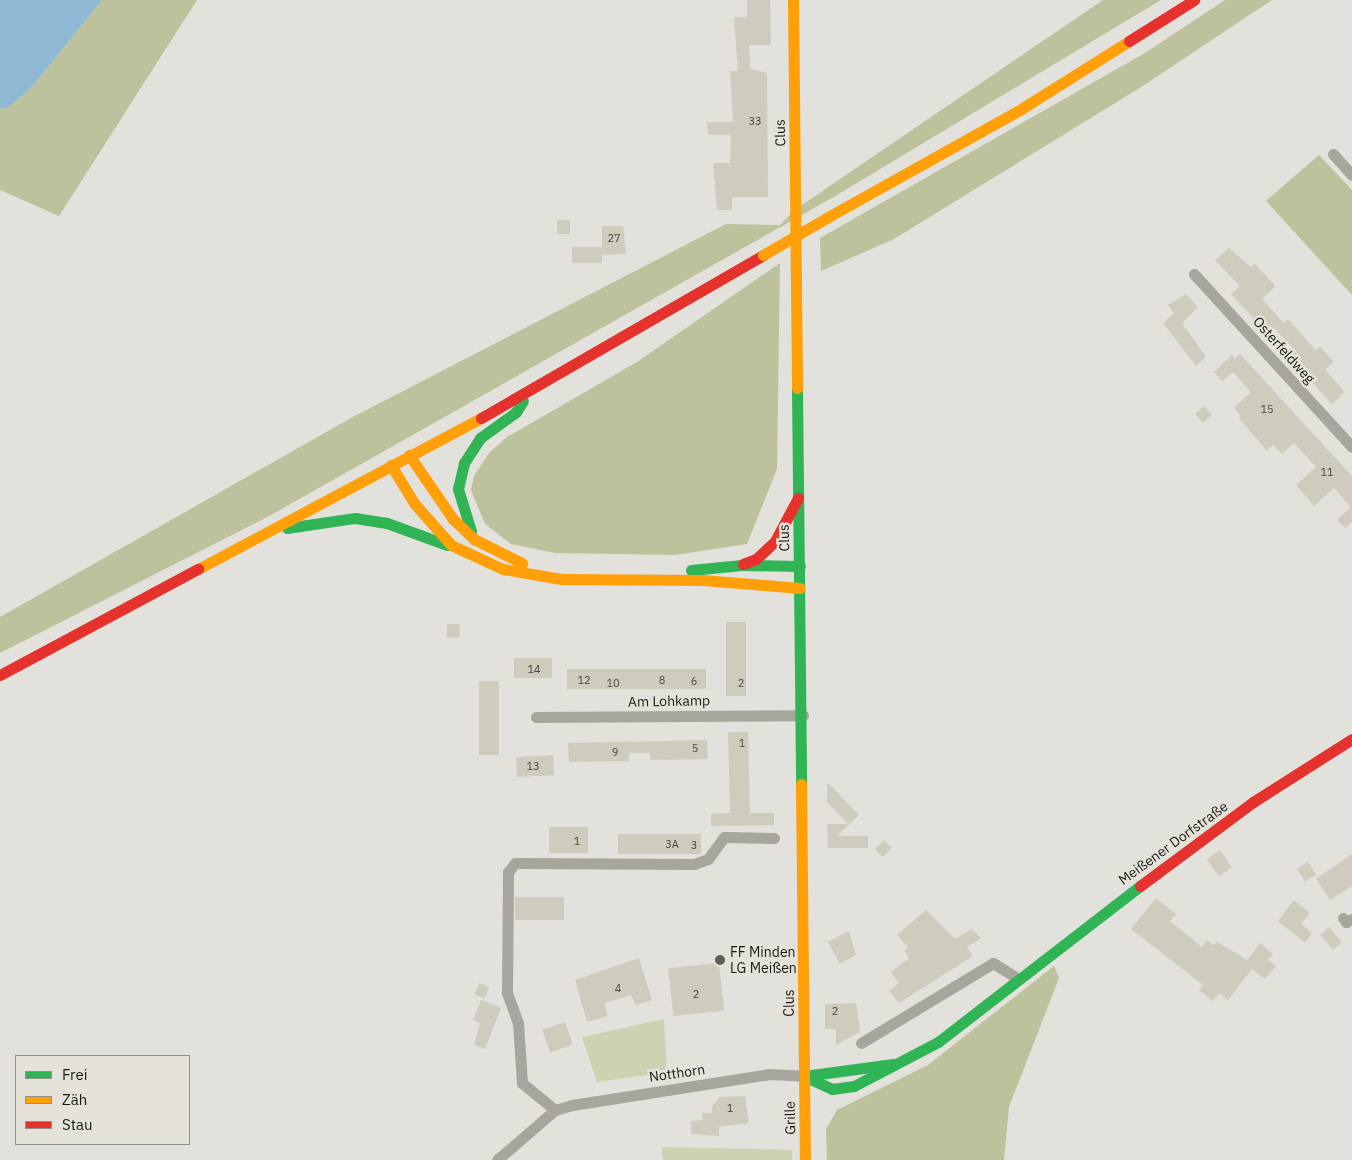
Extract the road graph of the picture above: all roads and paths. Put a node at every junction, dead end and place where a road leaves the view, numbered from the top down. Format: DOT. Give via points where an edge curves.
graph roads {
  1 [pos="793,0"];
  2 [pos="1194,0"];
  3 [pos="1333,154"];
  4 [pos="1352,175"];
  5 [pos="1194,274"];
  6 [pos="529,392"];
  7 [pos="1352,447"];
  8 [pos="408,455"];
  9 [pos="391,465"];
  10 [pos="798,498"];
  11 [pos="276,529"];
  12 [pos="474,539"];
  13 [pos="451,545"];
  14 [pos="742,565"];
  15 [pos="800,566"];
  16 [pos="800,588"];
  17 [pos="0,676"];
  18 [pos="803,715"];
  19 [pos="536,717"];
  20 [pos="1352,739"];
  21 [pos="774,838"];
  22 [pos="1017,978"];
  23 [pos="861,1043"];
  24 [pos="892,1064"];
  25 [pos="804,1076"];
  26 [pos="555,1110"];
  27 [pos="497,1160"];
  28 [pos="805,1160"];
  1 -- 10 [label="main road, Clus"];
  2 -- 6 [label="main road, bridge" via="1021,109 828,217"];
  3 -- 4 [label="street"];
  5 -- 7 [label="street, Osterfeldweg"];
  6 -- 8 [label="main road"];
  6 -- 12 [label="main road" via="516,412 480,438 464,463 458,489 462,511"];
  8 -- 9 [label="main road"];
  8 -- 12 [label="main road" via="432,494"];
  9 -- 11 [label="main road"];
  9 -- 13 [label="main road" via="414,504"];
  10 -- 14 [label="main road" via="775,541 756,559"];
  10 -- 15 [label="main road, Clus"];
  11 -- 13 [label="main road" via="355,518 387,523"];
  11 -- 17 [label="main road"];
  12 -- 14 [label="main road" via="504,557 530,566 560,570 640,572"];
  13 -- 16 [label="main road" via="466,555 532,576 703,580"];
  14 -- 15 [label="main road"];
  15 -- 16 [label="main road, Clus"];
  16 -- 18 [label="main road, Clus"];
  18 -- 19 [label="street, Am Lohkamp"];
  18 -- 25 [label="main road, Clus"];
  20 -- 22 [label="main road, Meißener Dorfstraße" via="1253,802"];
  21 -- 26 [label="street" via="724,837 708,858 694,864 515,863 508,872 507,992 518,1024 522,1083"];
  22 -- 23 [label="street" via="993,963"];
  22 -- 24 [label="main road, Meißener Dorfstraße" via="938,1042"];
  24 -- 25 [label="main road, Meißener Dorfstraße"];
  24 -- 25 [label="main road, Meißener Dorfstraße" via="872,1079 832,1089"];
  25 -- 26 [label="street, Notthorn" via="769,1074 595,1100"];
  25 -- 28 [label="main road, Grille"];
  26 -- 27 [label="street, Notthorn"];
}
